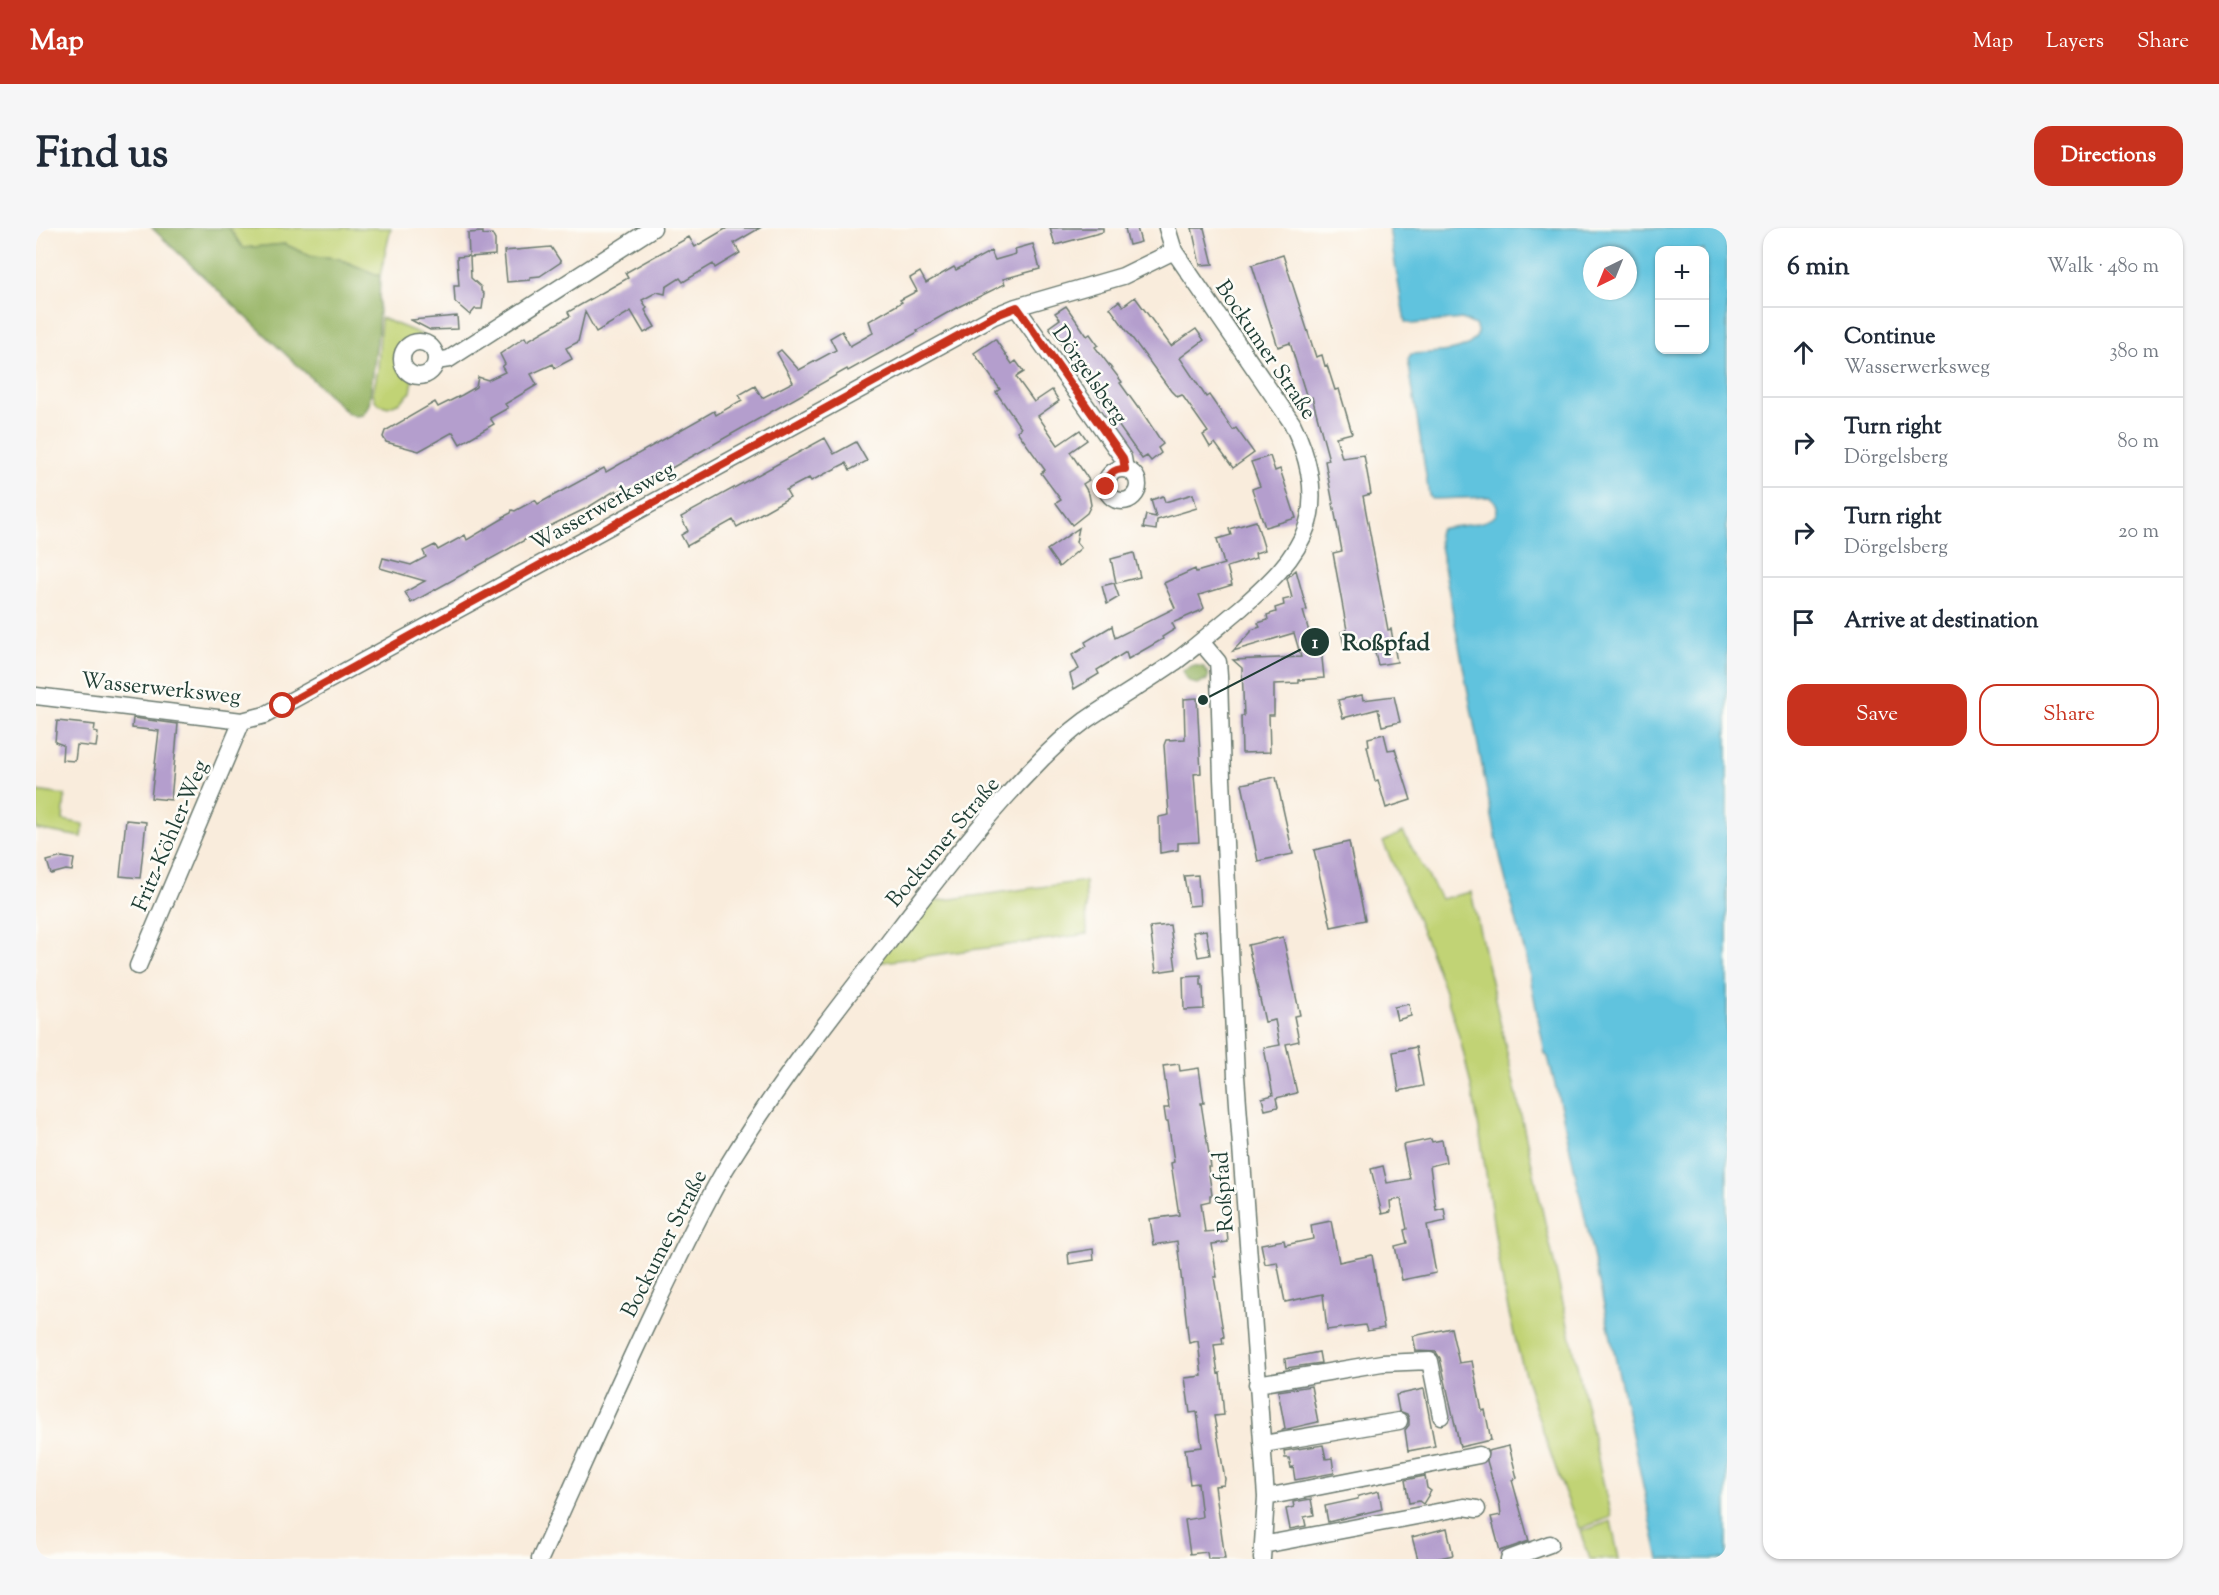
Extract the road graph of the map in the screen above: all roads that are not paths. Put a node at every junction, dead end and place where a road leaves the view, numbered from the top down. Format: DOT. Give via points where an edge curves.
graph roads {
  1 [pos="653,228"];
  2 [pos="1167,228"];
  3 [pos="1174,251"];
  4 [pos="1017,307"];
  5 [pos="436,361"];
  6 [pos="1125,469"];
  7 [pos="1201,642"];
  8 [pos="36,696"];
  9 [pos="242,721"];
  10 [pos="138,966"];
  11 [pos="1257,1384"];
  12 [pos="1441,1416"];
  13 [pos="1399,1421"];
  14 [pos="1263,1444"];
  15 [pos="1479,1455"];
  16 [pos="1266,1497"];
  17 [pos="1477,1509"];
  18 [pos="1550,1544"];
  19 [pos="1262,1552"];
  20 [pos="540,1559"];
  21 [pos="1509,1559"];
  1 -- 5 [label="street" via="449,359"];
  2 -- 3 [label="street, Bockumer Straße"];
  3 -- 4 [label="street, Wasserwerksweg" via="1123,276"];
  3 -- 7 [label="street, Bockumer Straße" via="1292,423 1310,473 1308,524 1288,561 1263,589"];
  4 -- 6 [label="street, Dörgelsberg" via="1123,458"];
  4 -- 9 [label="street, Wasserwerksweg" via="994,316 283,706"];
  7 -- 11 [label="street, Roßpfad" via="1218,662 1236,1076"];
  7 -- 20 [label="street, Bockumer Straße" via="1082,723 1033,768 916,906 821,1030 756,1121 693,1227"];
  8 -- 9 [label="street, Wasserwerksweg"];
  9 -- 10 [label="street, Fritz-Köhler-Weg"];
  11 -- 12 [label="street" via="1382,1363 1430,1361"];
  11 -- 14 [label="street, Roßpfad"];
  13 -- 14 [label="street"];
  14 -- 16 [label="street, Roßpfad"];
  15 -- 16 [label="street"];
  16 -- 19 [label="street, Roßpfad"];
  17 -- 19 [label="street, Roßpfad" via="1464,1507"];
  18 -- 21 [label="street"];
}
